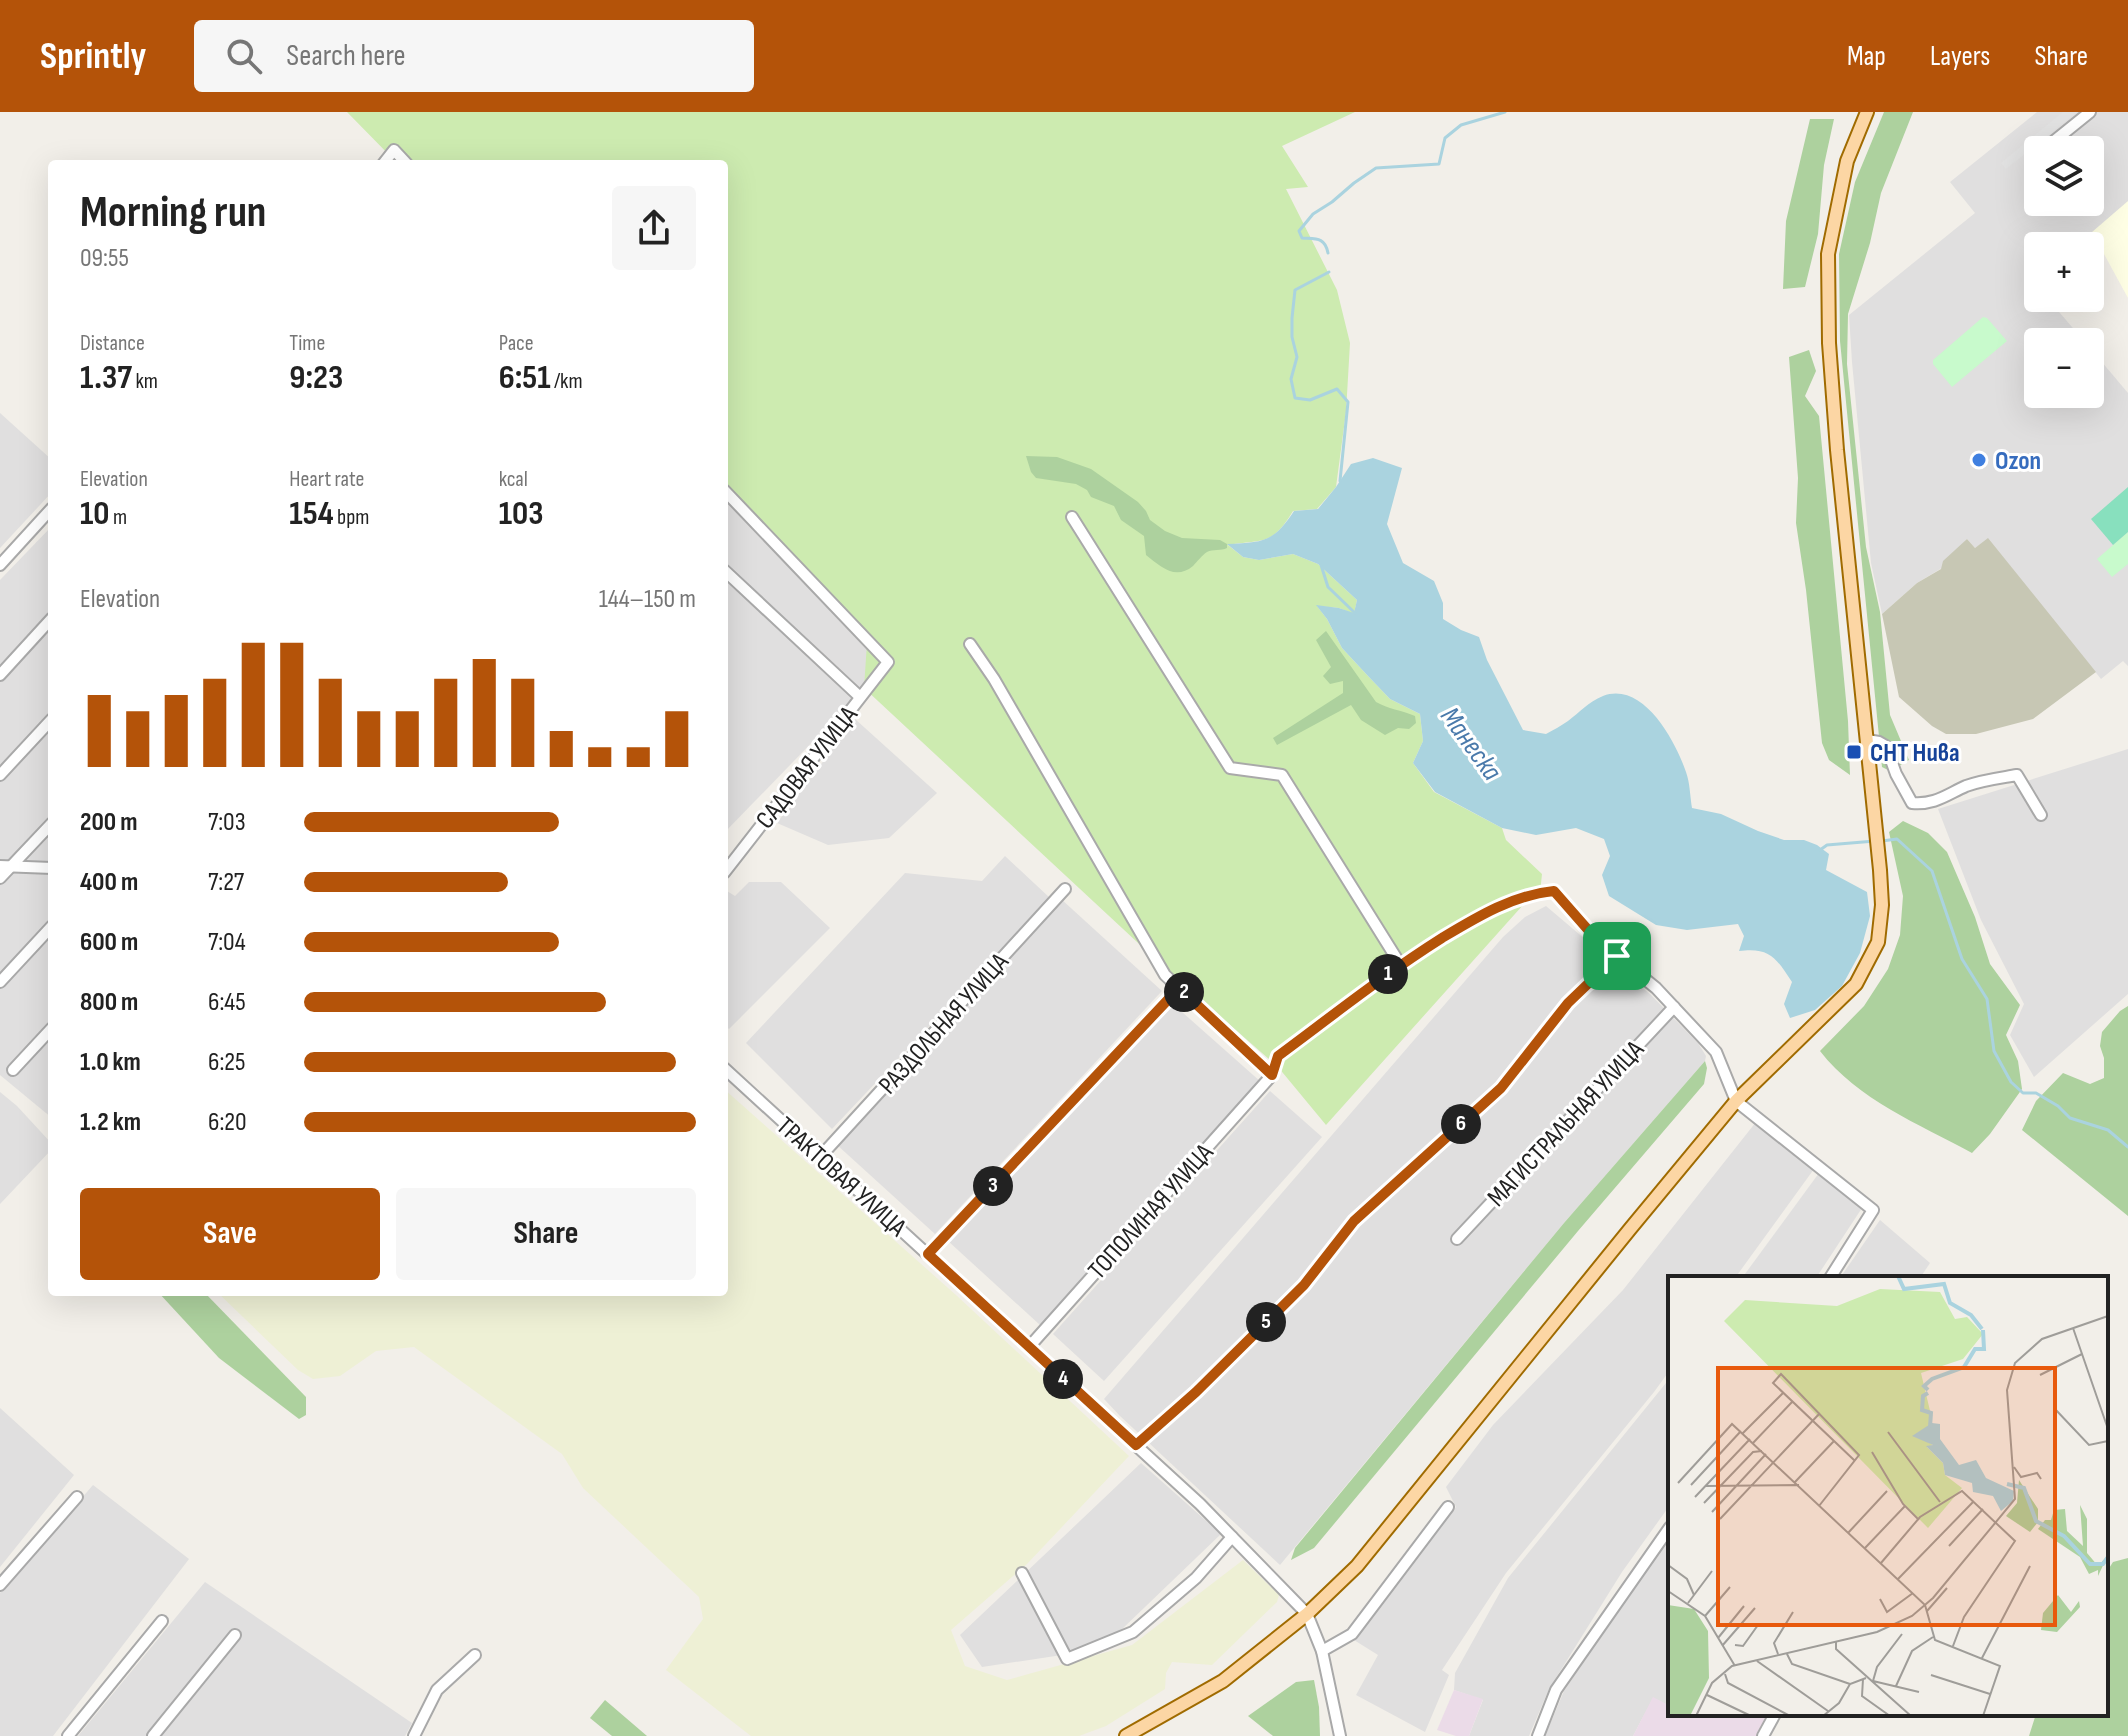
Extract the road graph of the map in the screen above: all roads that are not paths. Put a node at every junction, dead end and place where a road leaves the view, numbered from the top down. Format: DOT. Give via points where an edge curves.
graph roads {
  1 [pos="1867,112"];
  2 [pos="2090,112"];
  3 [pos="2060,136"];
  4 [pos="386,160"];
  5 [pos="403,160"];
  6 [pos="728,494"];
  7 [pos="48,512"];
  8 [pos="1072,517"];
  9 [pos="0,565"];
  10 [pos="728,577"];
  11 [pos="48,622"];
  12 [pos="970,644"];
  13 [pos="0,675"];
  14 [pos="860,697"];
  15 [pos="48,723"];
  16 [pos="1867,740"];
  17 [pos="0,775"];
  18 [pos="2041,815"];
  19 [pos="48,827"];
  20 [pos="6,866"];
  21 [pos="48,868"];
  22 [pos="728,868"];
  23 [pos="0,878"];
  24 [pos="1065,889"];
  25 [pos="48,930"];
  26 [pos="1617,956"];
  27 [pos="1400,964"];
  28 [pos="0,982"];
  29 [pos="1179,988"];
  30 [pos="1674,1007"];
  31 [pos="48,1032"];
  32 [pos="13,1070"];
  33 [pos="728,1072"];
  34 [pos="1272,1075"];
  35 [pos="1736,1101"];
  36 [pos="820,1157"];
  37 [pos="1457,1239"];
  38 [pos="928,1254"];
  39 [pos="1831,1276"];
  40 [pos="1029,1347"];
  41 [pos="1136,1445"];
  42 [pos="77,1497"];
  43 [pos="1448,1507"];
  44 [pos="1668,1530"];
  45 [pos="1232,1537"];
  46 [pos="1022,1573"];
  47 [pos="0,1585"];
  48 [pos="1307,1614"];
  49 [pos="162,1621"];
  50 [pos="235,1635"];
  51 [pos="1322,1651"];
  52 [pos="475,1655"];
  53 [pos="1774,1716"];
  54 [pos="68,1736"];
  55 [pos="153,1736"];
  56 [pos="414,1736"];
  57 [pos="1126,1736"];
  58 [pos="1340,1736"];
  59 [pos="1538,1736"];
  60 [pos="1763,1736"];
  1 -- 16 [label="main road" via="1847,161 1828,254 1837,450"];
  2 -- 3 [label="street"];
  4 -- 5 [label="street" via="394,150"];
  6 -- 14 [label="street, САДОВАЯ УЛИЦА" via="888,662"];
  7 -- 9 [label="street"];
  8 -- 27 [label="street" via="1230,768 1282,775"];
  10 -- 14 [label="street"];
  11 -- 13 [label="street"];
  12 -- 29 [label="street" via="1165,975"];
  14 -- 22 [label="street, САДОВАЯ УЛИЦА"];
  15 -- 17 [label="street"];
  16 -- 18 [label="street" via="1886,746 1912,803 1926,804 1967,786 2017,775"];
  16 -- 35 [label="main road" via="1882,905 1878,942 1856,984"];
  19 -- 20 [label="street"];
  20 -- 21 [label="street"];
  20 -- 23 [label="street"];
  24 -- 36 [label="street, РАЗДОЛЬНАЯ УЛИЦА"];
  25 -- 28 [label="street"];
  26 -- 27 [label="street, ТОПОЛИНАЯ УЛИЦА" via="1554,891 1485,912"];
  26 -- 30 [label="street"];
  26 -- 41 [label="street" via="1568,1003 1501,1088 1354,1221 1304,1285"];
  27 -- 34 [label="street, ТОПОЛИНАЯ УЛИЦА" via="1278,1056"];
  29 -- 34 [label="street"];
  29 -- 38 [label="street"];
  30 -- 35 [label="street" via="1716,1052"];
  30 -- 37 [label="street, МАГИСТРАЛЬНАЯ УЛИЦА"];
  31 -- 32 [label="street"];
  33 -- 36 [label="street, ТРАКТОВАЯ УЛИЦА"];
  34 -- 40 [label="street, ТОПОЛИНАЯ УЛИЦА"];
  35 -- 39 [label="street" via="1873,1210"];
  35 -- 48 [label="main road" via="1357,1566"];
  36 -- 38 [label="street, ТРАКТОВАЯ УЛИЦА"];
  38 -- 40 [label="street, ТРАКТОВАЯ УЛИЦА"];
  40 -- 41 [label="street, ТРАКТОВАЯ УЛИЦА"];
  41 -- 45 [label="street, ТРАКТОВАЯ УЛИЦА"];
  42 -- 47 [label="street"];
  43 -- 51 [label="street" via="1352,1634"];
  44 -- 59 [label="street" via="1556,1690"];
  45 -- 46 [label="street" via="1196,1578 1133,1632 1067,1659"];
  45 -- 48 [label="street, ТРАКТОВАЯ УЛИЦА"];
  48 -- 51 [label="street"];
  48 -- 57 [label="main road" via="1223,1681"];
  49 -- 54 [label="street"];
  50 -- 55 [label="street"];
  51 -- 58 [label="street"];
  52 -- 56 [label="street" via="437,1690"];
  53 -- 60 [label="street"];
}
